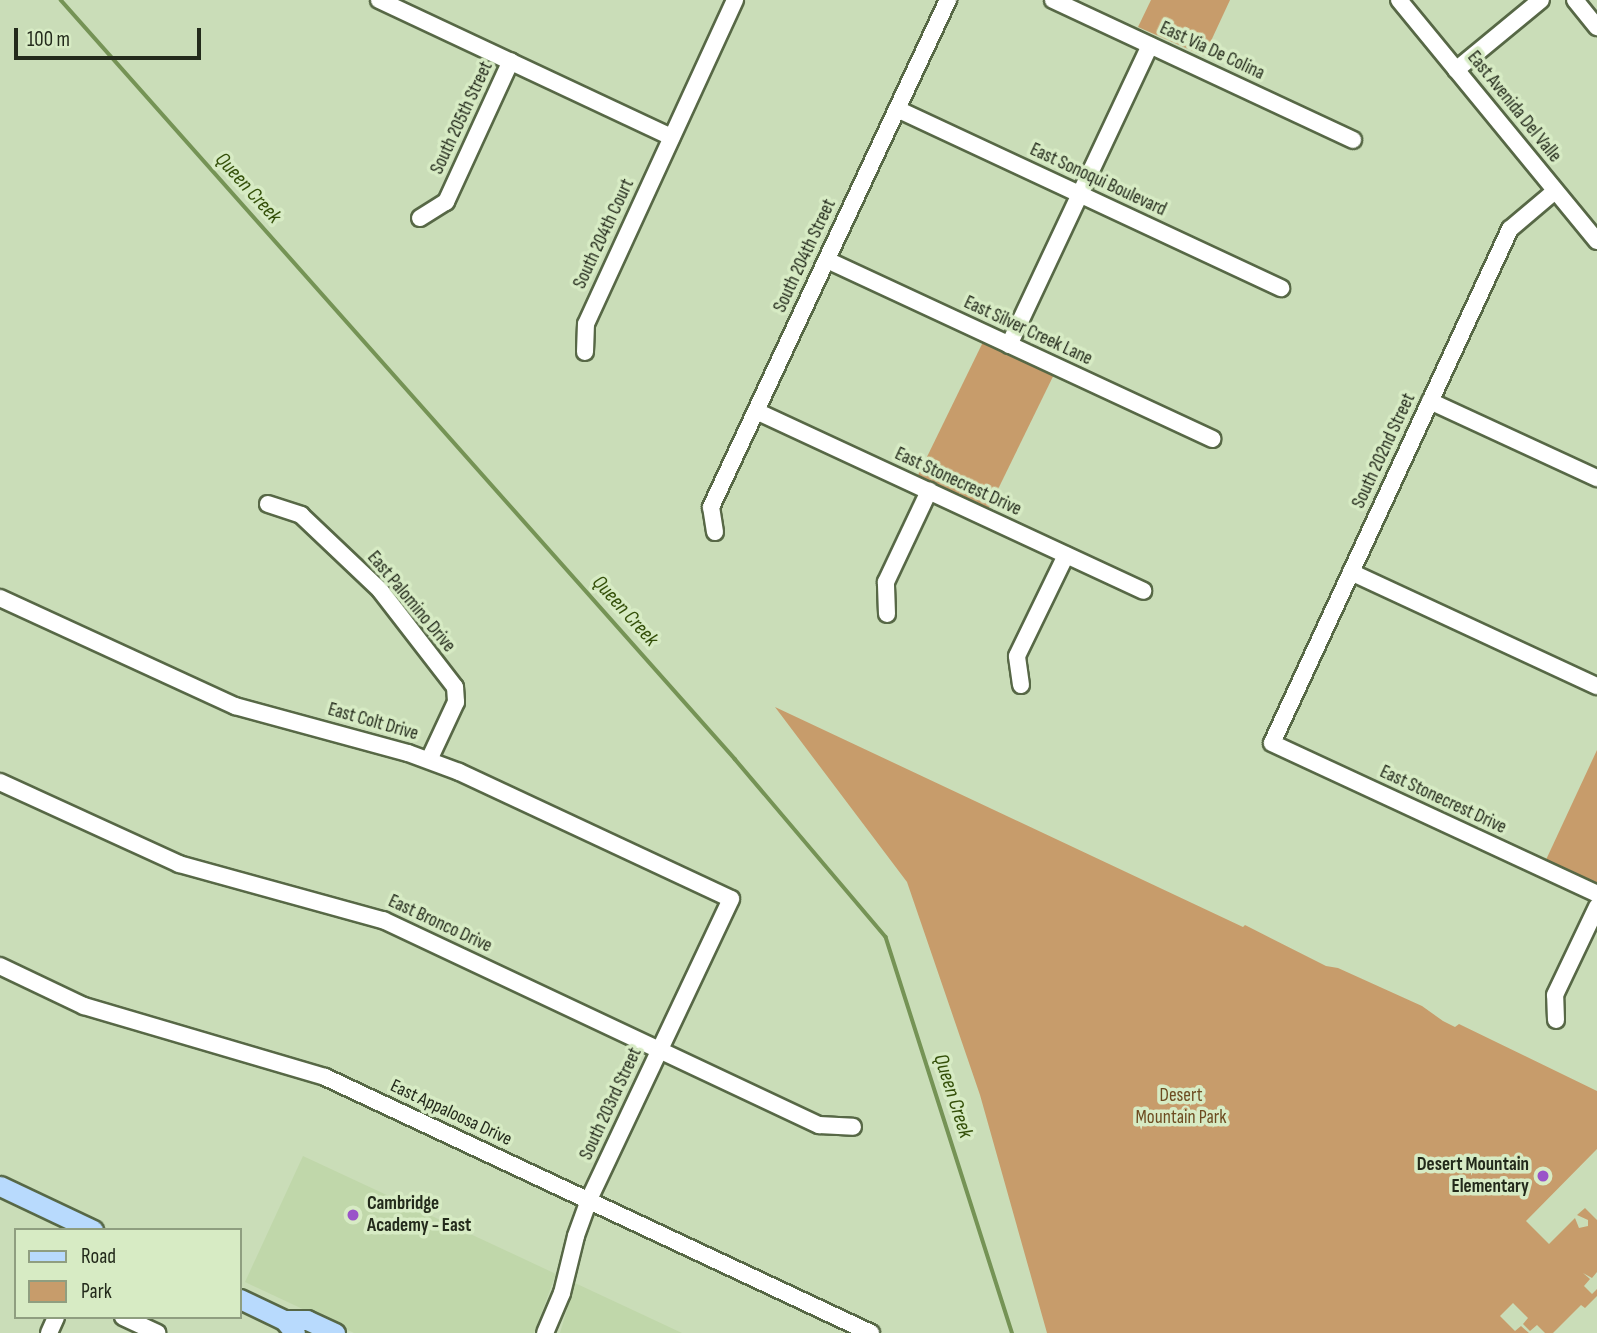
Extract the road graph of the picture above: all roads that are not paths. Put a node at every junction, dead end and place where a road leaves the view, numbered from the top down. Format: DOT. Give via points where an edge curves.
graph roads {
  1 [pos="379,0"];
  2 [pos="735,0"];
  3 [pos="948,0"];
  4 [pos="1053,0"];
  5 [pos="1399,0"];
  6 [pos="1541,0"];
  7 [pos="1575,0"];
  8 [pos="1597,27"];
  9 [pos="1150,45"];
  10 [pos="511,61"];
  11 [pos="1456,70"];
  12 [pos="897,109"];
  13 [pos="672,136"];
  14 [pos="1353,140"];
  15 [pos="1555,191"];
  16 [pos="1079,194"];
  17 [pos="420,218"];
  18 [pos="1597,241"];
  19 [pos="827,260"];
  20 [pos="1281,288"];
  21 [pos="1009,345"];
  22 [pos="585,352"];
  23 [pos="1430,401"];
  24 [pos="756,411"];
  25 [pos="1212,439"];
  26 [pos="1597,478"];
  27 [pos="929,491"];
  28 [pos="268,504"];
  29 [pos="715,532"];
  30 [pos="1066,555"];
  31 [pos="1351,572"];
  32 [pos="1143,591"];
  33 [pos="0,598"];
  34 [pos="887,614"];
  35 [pos="1021,685"];
  36 [pos="1597,686"];
  37 [pos="1272,743"];
  38 [pos="429,760"];
  39 [pos="0,782"];
  40 [pos="1597,894"];
  41 [pos="730,898"];
  42 [pos="1597,906"];
  43 [pos="0,966"];
  44 [pos="1556,1020"];
  45 [pos="660,1050"];
  46 [pos="853,1127"];
  47 [pos="0,1186"];
  48 [pos="589,1200"];
  49 [pos="89,1228"];
  50 [pos="242,1300"];
  51 [pos="127,1319"];
  52 [pos="289,1326"];
  53 [pos="156,1333"];
  54 [pos="335,1333"];
  55 [pos="545,1333"];
  56 [pos="871,1333"];
  1 -- 10 [label="street"];
  2 -- 13 [label="street, South 204th Court"];
  3 -- 12 [label="street, South 204th Street"];
  4 -- 9 [label="street, East Via De Colina"];
  5 -- 11 [label="street, East Avenida Del Valle"];
  6 -- 11 [label="street"];
  7 -- 8 [label="street"];
  9 -- 14 [label="street, East Via De Colina"];
  9 -- 16 [label="street"];
  10 -- 13 [label="street"];
  10 -- 17 [label="street, South 205th Street" via="446,202"];
  11 -- 15 [label="street, East Avenida Del Valle"];
  12 -- 16 [label="street, East Sonoqui Boulevard"];
  12 -- 19 [label="street, South 204th Street"];
  13 -- 22 [label="street, South 204th Court" via="586,324"];
  15 -- 18 [label="street, East Avenida Del Valle"];
  15 -- 23 [label="street, South 202nd Street" via="1510,229"];
  16 -- 20 [label="street, East Sonoqui Boulevard"];
  16 -- 21 [label="street"];
  19 -- 21 [label="street, East Silver Creek Lane"];
  19 -- 24 [label="street, South 204th Street"];
  21 -- 25 [label="street, East Silver Creek Lane"];
  23 -- 26 [label="street"];
  23 -- 31 [label="street, South 202nd Street"];
  24 -- 27 [label="street, East Stonecrest Drive"];
  24 -- 29 [label="street, South 204th Street" via="711,507"];
  27 -- 30 [label="street, East Stonecrest Drive"];
  27 -- 34 [label="street" via="886,582"];
  28 -- 38 [label="street, East Palomino Drive" via="302,515 380,590 454,687 456,702"];
  30 -- 32 [label="street, East Stonecrest Drive"];
  30 -- 35 [label="street" via="1017,656"];
  31 -- 36 [label="street"];
  31 -- 37 [label="street, South 202nd Street"];
  33 -- 38 [label="street, East Colt Drive" via="235,706"];
  37 -- 40 [label="street, East Stonecrest Drive"];
  38 -- 41 [label="street, East Colt Drive"];
  39 -- 45 [label="street, East Bronco Drive" via="179,864 383,920"];
  41 -- 45 [label="street, South 203rd Street"];
  42 -- 44 [label="street" via="1555,995"];
  43 -- 48 [label="street, East Appaloosa Drive" via="84,1006 325,1077"];
  45 -- 46 [label="street, East Bronco Drive" via="819,1125"];
  45 -- 48 [label="street, South 203rd Street"];
  47 -- 49 [label="main road"];
  48 -- 55 [label="street, South 203rd Street" via="562,1293"];
  48 -- 56 [label="street, East Appaloosa Drive"];
  50 -- 52 [label="main road"];
  51 -- 53 [label="street"];
  52 -- 54 [label="main road" via="307,1320"];
}
